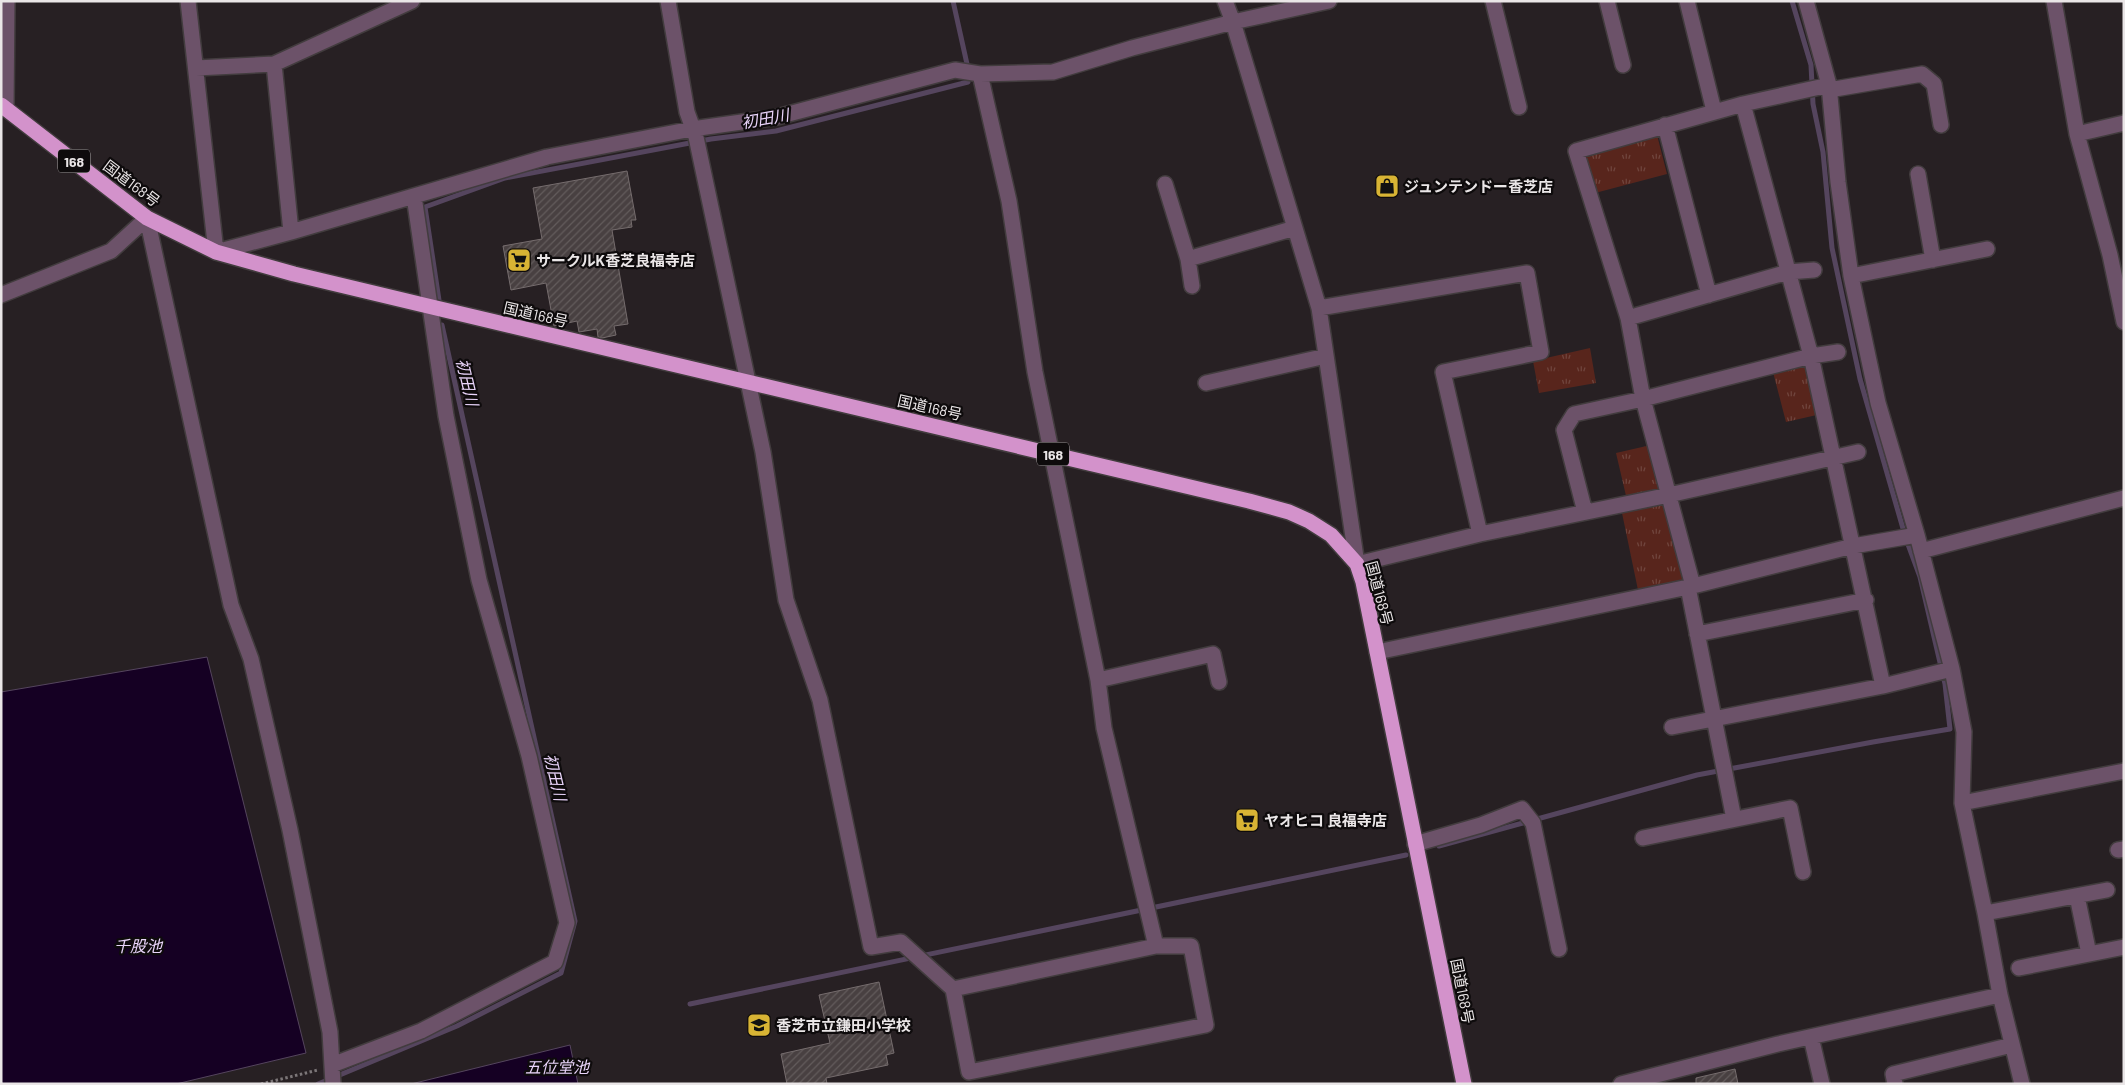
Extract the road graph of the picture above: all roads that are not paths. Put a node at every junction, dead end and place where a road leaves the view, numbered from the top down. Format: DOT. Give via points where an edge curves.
graph roads {
  1 [pos="7,1"];
  2 [pos="188,1"];
  3 [pos="412,1"];
  4 [pos="668,1"];
  5 [pos="1225,1"];
  6 [pos="1330,1"];
  7 [pos="1493,1"];
  8 [pos="1607,1"];
  9 [pos="1687,1"];
  10 [pos="1806,1"];
  11 [pos="2054,1"];
  12 [pos="1233,22"];
  13 [pos="274,64"];
  14 [pos="1622,65"];
  15 [pos="196,68"];
  16 [pos="980,74"];
  17 [pos="1829,87"];
  18 [pos="1743,104"];
  19 [pos="4,107"];
  20 [pos="1520,107"];
  21 [pos="1714,112"];
  22 [pos="2124,123"];
  23 [pos="1665,125"];
  24 [pos="1941,125"];
  25 [pos="2077,134"];
  26 [pos="695,138"];
  27 [pos="1918,174"];
  28 [pos="1165,184"];
  29 [pos="414,196"];
  30 [pos="147,218"];
  31 [pos="1295,228"];
  32 [pos="291,232"];
  33 [pos="1987,250"];
  34 [pos="216,252"];
  35 [pos="1188,259"];
  36 [pos="1933,260"];
  37 [pos="1814,270"];
  38 [pos="1788,272"];
  39 [pos="1851,276"];
  40 [pos="1192,286"];
  41 [pos="1,295"];
  42 [pos="1709,295"];
  43 [pos="432,307"];
  44 [pos="1319,308"];
  45 [pos="1628,318"];
  46 [pos="2124,322"];
  47 [pos="1838,352"];
  48 [pos="1326,356"];
  49 [pos="1811,356"];
  50 [pos="746,381"];
  51 [pos="1206,383"];
  52 [pos="1643,399"];
  53 [pos="1858,452"];
  54 [pos="1052,454"];
  55 [pos="1833,457"];
  56 [pos="1669,495"];
  57 [pos="2124,498"];
  58 [pos="1585,512"];
  59 [pos="1480,534"];
  60 [pos="1917,535"];
  61 [pos="1853,546"];
  62 [pos="1921,551"];
  63 [pos="1357,564"];
  64 [pos="1690,586"];
  65 [pos="1866,600"];
  66 [pos="1697,634"];
  67 [pos="1377,652"];
  68 [pos="1952,669"];
  69 [pos="1098,680"];
  70 [pos="1219,682"];
  71 [pos="1883,686"];
  72 [pos="1715,719"];
  73 [pos="1672,727"];
  74 [pos="2124,771"];
  75 [pos="1962,804"];
  76 [pos="1734,819"];
  77 [pos="1644,838"];
  78 [pos="1415,844"];
  79 [pos="1803,872"];
  80 [pos="2108,890"];
  81 [pos="2077,896"];
  82 [pos="1985,913"];
  83 [pos="1156,946"];
  84 [pos="2124,947"];
  85 [pos="1558,949"];
  86 [pos="2089,954"];
  87 [pos="2019,968"];
  88 [pos="953,989"];
  89 [pos="2000,995"];
  90 [pos="1811,1037"];
  91 [pos="2012,1045"];
  92 [pos="333,1073"];
  93 [pos="1464,1084"];
  94 [pos="1621,1084"];
  95 [pos="1822,1084"];
  96 [pos="1895,1084"];
  97 [pos="2022,1084"];
  1 -- 19 [label="street"];
  2 -- 15 [label="street"];
  3 -- 13 [label="street"];
  4 -- 26 [label="street" via="687,112"];
  5 -- 12 [label="street"];
  6 -- 12 [label="street"];
  7 -- 20 [label="street"];
  8 -- 14 [label="street"];
  9 -- 21 [label="street"];
  10 -- 17 [label="street"];
  11 -- 25 [label="street"];
  12 -- 16 [label="street" via="1053,72"];
  12 -- 31 [label="street"];
  13 -- 15 [label="street"];
  13 -- 32 [label="street"];
  15 -- 34 [label="street"];
  16 -- 26 [label="street" via="955,70"];
  16 -- 54 [label="street" via="1009,201 1035,372"];
  17 -- 18 [label="street"];
  17 -- 24 [label="street" via="1922,74 1934,84"];
  17 -- 39 [label="street"];
  18 -- 21 [label="street"];
  18 -- 38 [label="street"];
  19 -- 30 [label="highway, 国道168号 / 168"];
  21 -- 23 [label="street"];
  22 -- 25 [label="street"];
  23 -- 42 [label="street"];
  23 -- 45 [label="street" via="1576,151"];
  25 -- 46 [label="street" via="2110,255"];
  26 -- 29 [label="street" via="547,157"];
  26 -- 50 [label="street"];
  27 -- 36 [label="street"];
  28 -- 35 [label="street"];
  29 -- 32 [label="street"];
  29 -- 43 [label="street"];
  30 -- 34 [label="highway, 国道168号 / 168"];
  30 -- 41 [label="street" via="112,251"];
  30 -- 92 [label="street" via="231,605 252,659 290,830 330,1032"];
  31 -- 35 [label="street"];
  31 -- 44 [label="street"];
  32 -- 34 [label="street"];
  33 -- 36 [label="street"];
  34 -- 43 [label="highway, 国道168号 / 168"];
  35 -- 40 [label="street"];
  36 -- 39 [label="street"];
  37 -- 38 [label="street"];
  38 -- 42 [label="street"];
  38 -- 49 [label="street"];
  39 -- 60 [label="street" via="1878,403"];
  42 -- 45 [label="street"];
  43 -- 50 [label="highway, 国道168号 / 168"];
  43 -- 92 [label="street" via="446,416 480,580 529,756 567,924 555,962"];
  44 -- 48 [label="street"];
  44 -- 59 [label="street" via="1527,273 1541,352 1443,372"];
  45 -- 52 [label="street"];
  47 -- 49 [label="street"];
  48 -- 51 [label="street"];
  48 -- 63 [label="street"];
  49 -- 52 [label="street"];
  49 -- 55 [label="street"];
  50 -- 54 [label="highway, 国道168号 / 168"];
  50 -- 88 [label="street" via="763,452 786,600 820,700 872,947 901,942"];
  52 -- 56 [label="street"];
  52 -- 58 [label="street" via="1574,414 1564,430"];
  53 -- 55 [label="street"];
  54 -- 63 [label="highway, 国道168号 / 168" via="1289,512 1331,535"];
  54 -- 69 [label="street"];
  55 -- 56 [label="street"];
  55 -- 61 [label="street"];
  56 -- 58 [label="street"];
  56 -- 64 [label="street"];
  57 -- 62 [label="street"];
  58 -- 59 [label="street"];
  59 -- 63 [label="street"];
  60 -- 61 [label="street"];
  60 -- 62 [label="street"];
  61 -- 64 [label="street"];
  61 -- 65 [label="street"];
  62 -- 68 [label="street"];
  63 -- 67 [label="highway, 国道168号 / 168"];
  64 -- 66 [label="street"];
  64 -- 67 [label="street"];
  65 -- 66 [label="street"];
  65 -- 71 [label="street"];
  66 -- 72 [label="street"];
  67 -- 78 [label="highway, 国道168号 / 168"];
  68 -- 71 [label="street"];
  68 -- 75 [label="street" via="1964,732"];
  69 -- 70 [label="street" via="1213,654"];
  69 -- 83 [label="street" via="1104,728"];
  71 -- 72 [label="street"];
  72 -- 73 [label="street"];
  72 -- 76 [label="street"];
  74 -- 75 [label="street"];
  75 -- 82 [label="street"];
  76 -- 77 [label="street"];
  76 -- 79 [label="street" via="1790,808"];
  78 -- 85 [label="street" via="1522,809 1530,819"];
  78 -- 93 [label="highway, 国道168号 / 168"];
  80 -- 81 [label="street"];
  81 -- 82 [label="street"];
  81 -- 86 [label="street"];
  82 -- 89 [label="street"];
  83 -- 88 [label="street"];
  83 -- 88 [label="street" via="1191,946 1206,1024 969,1072"];
  84 -- 86 [label="street"];
  86 -- 87 [label="street"];
  89 -- 90 [label="street"];
  89 -- 91 [label="street"];
  90 -- 94 [label="street"];
  90 -- 95 [label="street"];
  91 -- 96 [label="street" via="1893,1074"];
  91 -- 97 [label="street"];
}
